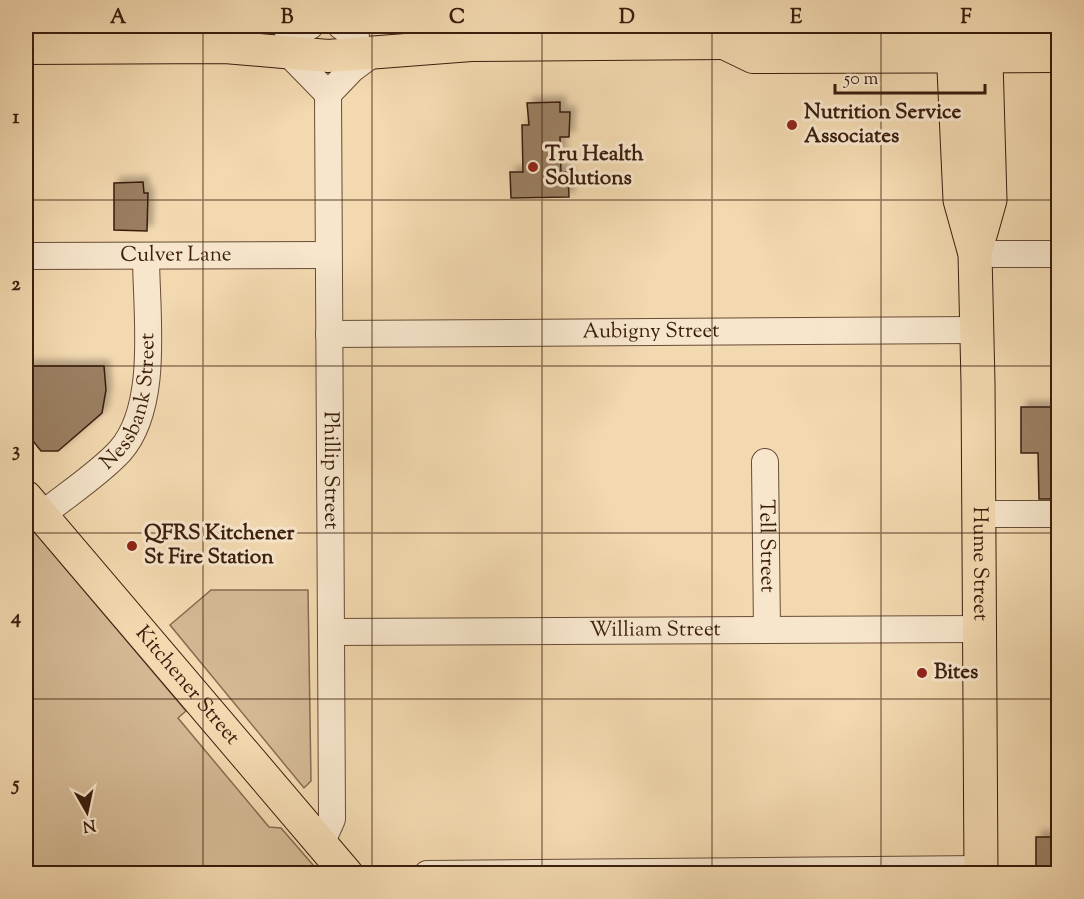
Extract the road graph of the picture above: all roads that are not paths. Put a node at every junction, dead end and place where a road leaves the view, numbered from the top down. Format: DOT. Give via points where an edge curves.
graph roads {
  1 [pos="832,26"];
  2 [pos="1059,27"];
  3 [pos="645,34"];
  4 [pos="138,36"];
  5 [pos="986,36"];
  6 [pos="952,37"];
  7 [pos="357,38"];
  8 [pos="295,39"];
  9 [pos="724,43"];
  10 [pos="26,48"];
  11 [pos="1059,56"];
  12 [pos="328,94"];
  13 [pos="975,254"];
  14 [pos="1059,254"];
  15 [pos="327,255"];
  16 [pos="26,256"];
  17 [pos="146,256"];
  18 [pos="975,330"];
  19 [pos="329,334"];
  20 [pos="765,462"];
  21 [pos="34,506"];
  22 [pos="978,514"];
  23 [pos="1059,514"];
  24 [pos="767,629"];
  25 [pos="979,629"];
  26 [pos="331,632"];
  27 [pos="321,844"];
  28 [pos="981,871"];
  29 [pos="347,873"];
  30 [pos="427,873"];
  31 [pos="782,873"];
  1 -- 6 [label="main road"];
  1 -- 9 [label="main road" via="746,33"];
  2 -- 5 [label="main road"];
  3 -- 7 [label="main road" via="471,45"];
  3 -- 9 [label="main road"];
  4 -- 8 [label="main road" via="225,47"];
  4 -- 10 [label="main road"];
  5 -- 6 [label="main road"];
  5 -- 11 [label="main road"];
  5 -- 13 [label="highway, Hume Street" via="990,200"];
  6 -- 9 [label="main road" via="753,57"];
  6 -- 13 [label="highway, Hume Street" via="960,200"];
  7 -- 8 [label="main road" via="328,35"];
  7 -- 12 [label="street" via="352,69"];
  8 -- 12 [label="street"];
  12 -- 15 [label="street, Phillip Street"];
  13 -- 14 [label="street"];
  13 -- 18 [label="highway, Hume Street"];
  15 -- 17 [label="street, Culver Lane"];
  15 -- 19 [label="street, Phillip Street"];
  16 -- 17 [label="street, Culver Lane"];
  17 -- 21 [label="street, Nessbank Street" via="146,390 140,419 120,451"];
  18 -- 19 [label="street, Aubigny Street"];
  18 -- 22 [label="highway, Hume Street"];
  19 -- 26 [label="street, Phillip Street"];
  20 -- 24 [label="street, Tell Street"];
  21 -- 27 [label="main road, Kitchener Street"];
  22 -- 23 [label="street"];
  22 -- 25 [label="highway, Hume Street"];
  24 -- 25 [label="street, William Street"];
  24 -- 26 [label="street, William Street"];
  25 -- 28 [label="highway, Hume Street"];
  26 -- 27 [label="street, Phillip Street" via="332,819"];
  27 -- 29 [label="main road, Kitchener Street"];
  28 -- 31 [label="street"];
  30 -- 31 [label="street"];
}
